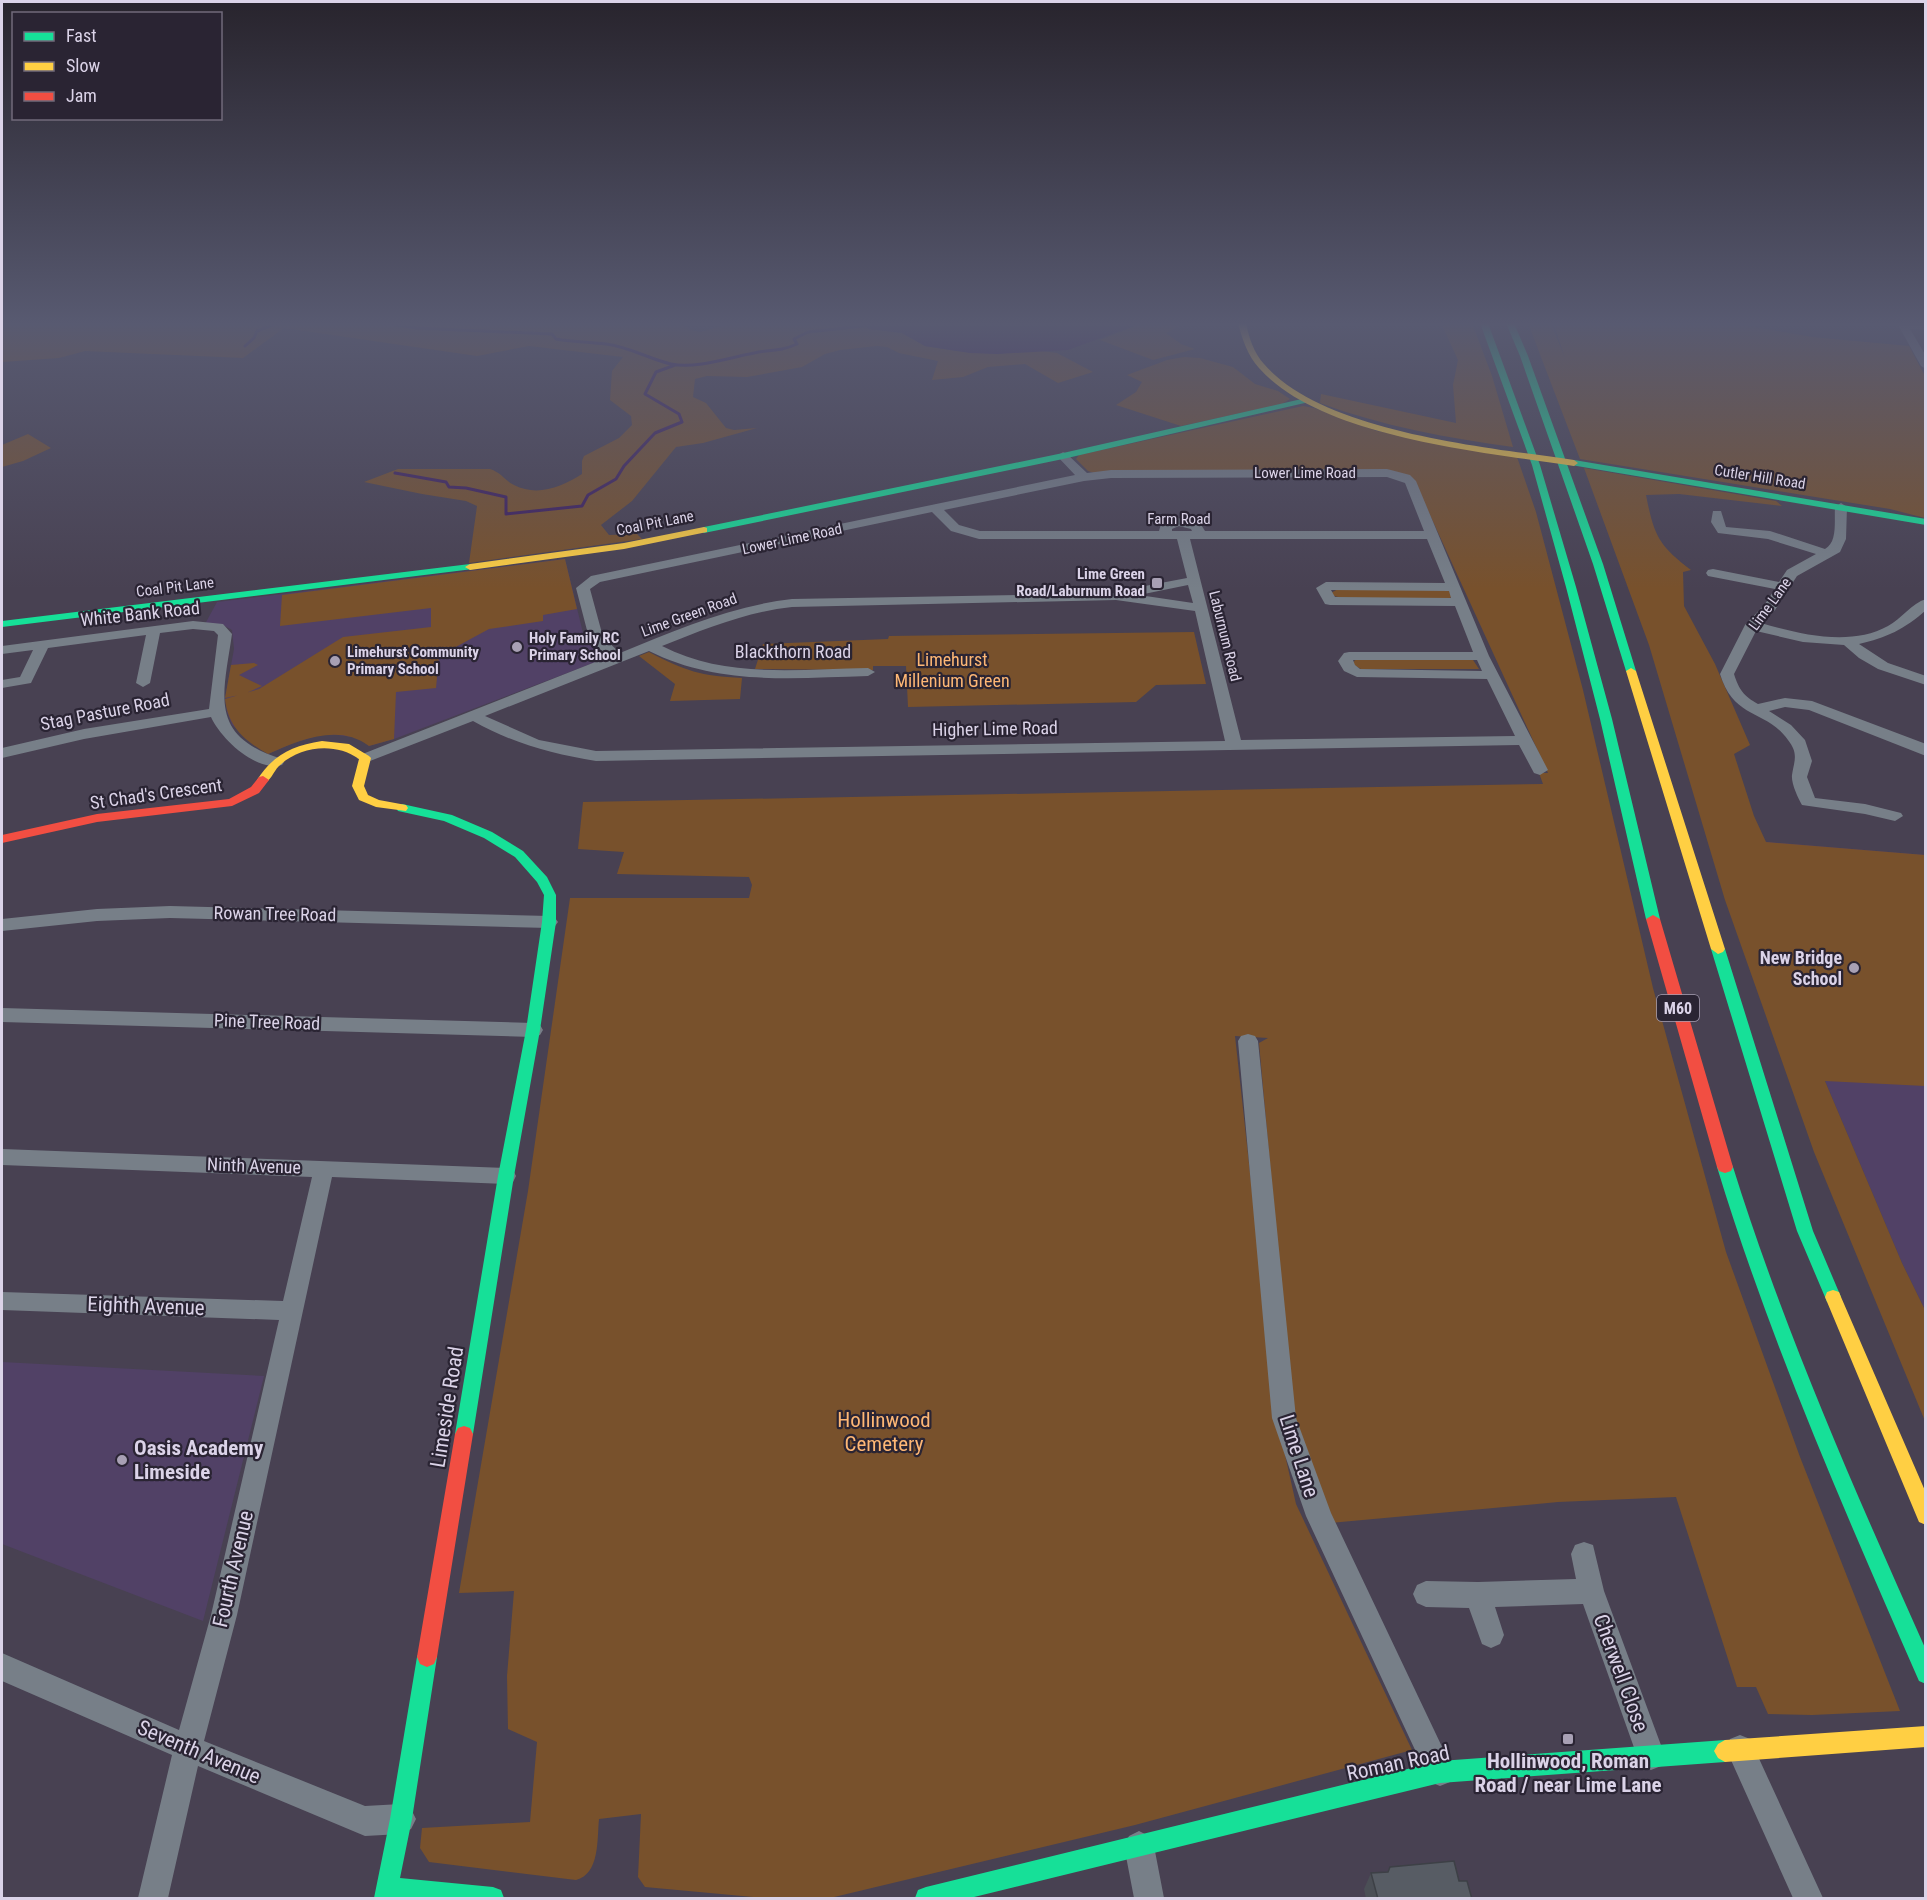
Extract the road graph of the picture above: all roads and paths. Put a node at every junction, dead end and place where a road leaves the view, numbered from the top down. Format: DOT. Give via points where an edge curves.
graph roads {
  1 [pos="1255,412"];
  2 [pos="1333,412"];
  3 [pos="1516,412"];
  4 [pos="1544,412"];
  5 [pos="1063,456"];
  6 [pos="1084,477"];
  7 [pos="1841,507"];
  8 [pos="936,509"];
  9 [pos="1717,514"];
  10 [pos="1926,522"];
  11 [pos="1432,535"];
  12 [pos="1166,536"];
  13 [pos="1183,536"];
  14 [pos="1201,536"];
  15 [pos="1827,554"];
  16 [pos="1722,576"];
  17 [pos="1195,580"];
  18 [pos="1453,587"];
  19 [pos="1783,587"];
  20 [pos="1116,596"];
  21 [pos="1460,602"];
  22 [pos="1926,603"];
  23 [pos="1201,608"];
  24 [pos="2,624"];
  25 [pos="1752,625"];
  26 [pos="154,630"];
  27 [pos="1847,640"];
  28 [pos="42,645"];
  29 [pos="651,646"];
  30 [pos="2,650"];
  31 [pos="1482,656"];
  32 [pos="618,659"];
  33 [pos="868,672"];
  34 [pos="1492,675"];
  35 [pos="1925,681"];
  36 [pos="143,683"];
  37 [pos="2,684"];
  38 [pos="1756,710"];
  39 [pos="216,712"];
  40 [pos="475,716"];
  41 [pos="1524,740"];
  42 [pos="1234,744"];
  43 [pos="1926,751"];
  44 [pos="2,753"];
  45 [pos="365,758"];
  46 [pos="276,762"];
  47 [pos="1540,770"];
  48 [pos="1887,818"];
  49 [pos="2,839"];
  50 [pos="549,921"];
  51 [pos="2,925"];
  52 [pos="2,1015"];
  53 [pos="533,1030"];
  54 [pos="1248,1041"];
  55 [pos="2,1157"];
  56 [pos="324,1168"];
  57 [pos="506,1176"];
  58 [pos="2,1301"];
  59 [pos="290,1311"];
  60 [pos="1926,1516"];
  61 [pos="1584,1554"];
  62 [pos="1591,1591"];
  63 [pos="1425,1594"];
  64 [pos="1478,1595"];
  65 [pos="1491,1635"];
  66 [pos="2,1667"];
  67 [pos="1926,1674"];
  68 [pos="1926,1736"];
  69 [pos="189,1748"];
  70 [pos="1740,1749"];
  71 [pos="1651,1756"];
  72 [pos="1440,1772"];
  73 [pos="401,1819"];
  74 [pos="1139,1846"];
  75 [pos="386,1893"];
  76 [pos="153,1899"];
  77 [pos="493,1899"];
  78 [pos="927,1899"];
  79 [pos="1149,1899"];
  80 [pos="1808,1899"];
  1 -- 5 [label="main road, Coal Pit Lane"];
  2 -- 7 [label="main road, Cutler Hill Road" via="1388,430"];
  3 -- 67 [label="main road, M60" via="1571,587 1650,909 1747,1243 1841,1482"];
  4 -- 60 [label="main road" via="1598,564 1805,1231"];
  5 -- 6 [label="street"];
  5 -- 24 [label="main road, Coal Pit Lane" via="584,553"];
  6 -- 8 [label="street, Lower Lime Road"];
  6 -- 11 [label="street, Lower Lime Road" via="1387,473 1410,481"];
  7 -- 10 [label="main road, Cutler Hill Road"];
  7 -- 15 [label="street" via="1840,539"];
  8 -- 12 [label="street, Farm Road" via="955,528 979,535"];
  8 -- 32 [label="street, Lower Lime Road" via="596,579 583,588 596,638"];
  9 -- 15 [label="street" via="1724,535 1770,535"];
  11 -- 14 [label="street, Farm Road"];
  11 -- 18 [label="street, Lower Lime Road"];
  12 -- 13 [label="street, Farm Road"];
  12 -- 14 [label="street" via="1165,527 1178,522 1196,526"];
  13 -- 14 [label="street, Farm Road"];
  13 -- 17 [label="street, Laburnum Road"];
  15 -- 19 [label="street, Lime Lane" via="1792,573"];
  16 -- 19 [label="street"];
  17 -- 20 [label="street, Lime Green Road"];
  17 -- 23 [label="street, Laburnum Road"];
  18 -- 21 [label="street, Lower Lime Road"];
  18 -- 21 [label="street" via="1323,588 1330,601"];
  19 -- 25 [label="street, Lime Lane" via="1770,608"];
  20 -- 23 [label="street, Lime Green Road"];
  20 -- 29 [label="street, Lime Green Road" via="792,603 720,618"];
  21 -- 31 [label="street, Lower Lime Road"];
  22 -- 27 [label="street" via="1890,631"];
  23 -- 42 [label="street, Laburnum Road"];
  25 -- 27 [label="street" via="1790,636"];
  25 -- 38 [label="street, Lime Lane" via="1727,674 1736,696"];
  26 -- 28 [label="street, White Bank Road"];
  26 -- 36 [label="street"];
  26 -- 39 [label="street, White Bank Road" via="193,625 218,627 225,634"];
  27 -- 35 [label="street" via="1877,665"];
  28 -- 30 [label="street, White Bank Road"];
  28 -- 37 [label="street" via="26,680"];
  29 -- 32 [label="street, Lime Green Road"];
  29 -- 33 [label="street, Blackthorn Road" via="669,657 738,674"];
  31 -- 34 [label="street, Lower Lime Road"];
  31 -- 34 [label="street" via="1349,656 1345,661 1357,673"];
  32 -- 40 [label="street, Lime Green Road"];
  34 -- 41 [label="street, Lower Lime Road"];
  38 -- 43 [label="street" via="1784,702 1814,705 1902,737"];
  38 -- 48 [label="street, Lime Lane" via="1786,728 1797,740 1804,761 1799,777 1810,807"];
  39 -- 44 [label="street, Stag Pasture Road"];
  39 -- 46 [label="street" via="238,744 257,757"];
  40 -- 42 [label="street, Higher Lime Road" via="506,735 553,750 596,756"];
  40 -- 45 [label="street, Lime Green Road"];
  41 -- 42 [label="street, Higher Lime Road"];
  41 -- 47 [label="street, Lower Lime Road"];
  45 -- 46 [label="main road, St Chad's Crescent" via="355,749 318,744"];
  45 -- 50 [label="main road" via="358,786 367,800 448,818 519,854 542,880 549,895"];
  46 -- 49 [label="main road, St Chad's Crescent" via="255,790 232,802 97,818"];
  50 -- 51 [label="street, Rowan Tree Road" via="170,912"];
  50 -- 53 [label="main road, Limeside Road"];
  52 -- 53 [label="street, Pine Tree Road"];
  53 -- 57 [label="main road, Limeside Road"];
  54 -- 72 [label="street, Lime Lane" via="1284,1418 1319,1516"];
  55 -- 56 [label="street, Ninth Avenue"];
  56 -- 57 [label="street, Ninth Avenue"];
  56 -- 59 [label="street, Fourth Avenue"];
  57 -- 73 [label="main road, Limeside Road"];
  58 -- 59 [label="street, Eighth Avenue"];
  59 -- 69 [label="street, Fourth Avenue" via="224,1615"];
  61 -- 62 [label="street, Cherwell Close"];
  62 -- 64 [label="street, Cherwell Close"];
  62 -- 71 [label="street, Cherwell Close"];
  63 -- 64 [label="street, Cherwell Close"];
  64 -- 65 [label="street"];
  66 -- 69 [label="street, Seventh Avenue"];
  68 -- 70 [label="main road, Roman Road"];
  69 -- 73 [label="street, Seventh Avenue" via="365,1821"];
  69 -- 76 [label="street, Fourth Avenue"];
  70 -- 71 [label="main road, Roman Road"];
  70 -- 80 [label="street"];
  71 -- 72 [label="main road, Roman Road"];
  72 -- 74 [label="main road, Roman Road"];
  73 -- 75 [label="main road, Limeside Road"];
  74 -- 78 [label="main road, Roman Road"];
  74 -- 79 [label="street"];
  75 -- 77 [label="main road"];
}
